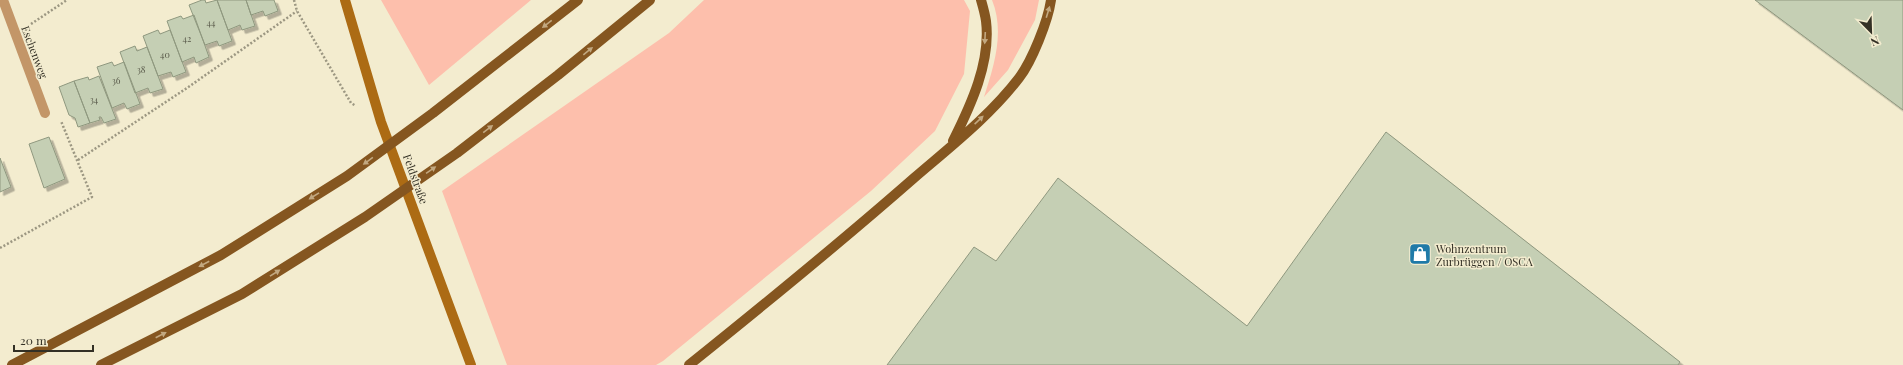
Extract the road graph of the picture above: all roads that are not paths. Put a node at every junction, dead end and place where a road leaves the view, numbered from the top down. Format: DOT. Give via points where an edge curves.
graph roads {
  1 [pos="3,0"];
  2 [pos="345,0"];
  3 [pos="578,0"];
  4 [pos="650,0"];
  5 [pos="981,0"];
  6 [pos="1051,0"];
  7 [pos="45,113"];
  8 [pos="951,146"];
  9 [pos="12,365"];
  10 [pos="101,365"];
  11 [pos="471,365"];
  12 [pos="689,365"];
  1 -- 7 [label="street, Eschenweg"];
  2 -- 11 [label="main road, Feldstraße" via="381,122"];
  3 -- 9 [label="main road, one-way" via="433,114 348,176 221,255"];
  10 -- 4 [label="main road, one-way" via="242,294 365,217 457,153"];
  5 -- 8 [label="main road, one-way" via="986,21 984,58 971,104"];
  8 -- 6 [label="main road, one-way" via="994,106 1020,77 1035,47"];
  8 -- 12 [label="main road" via="850,234"];
}
